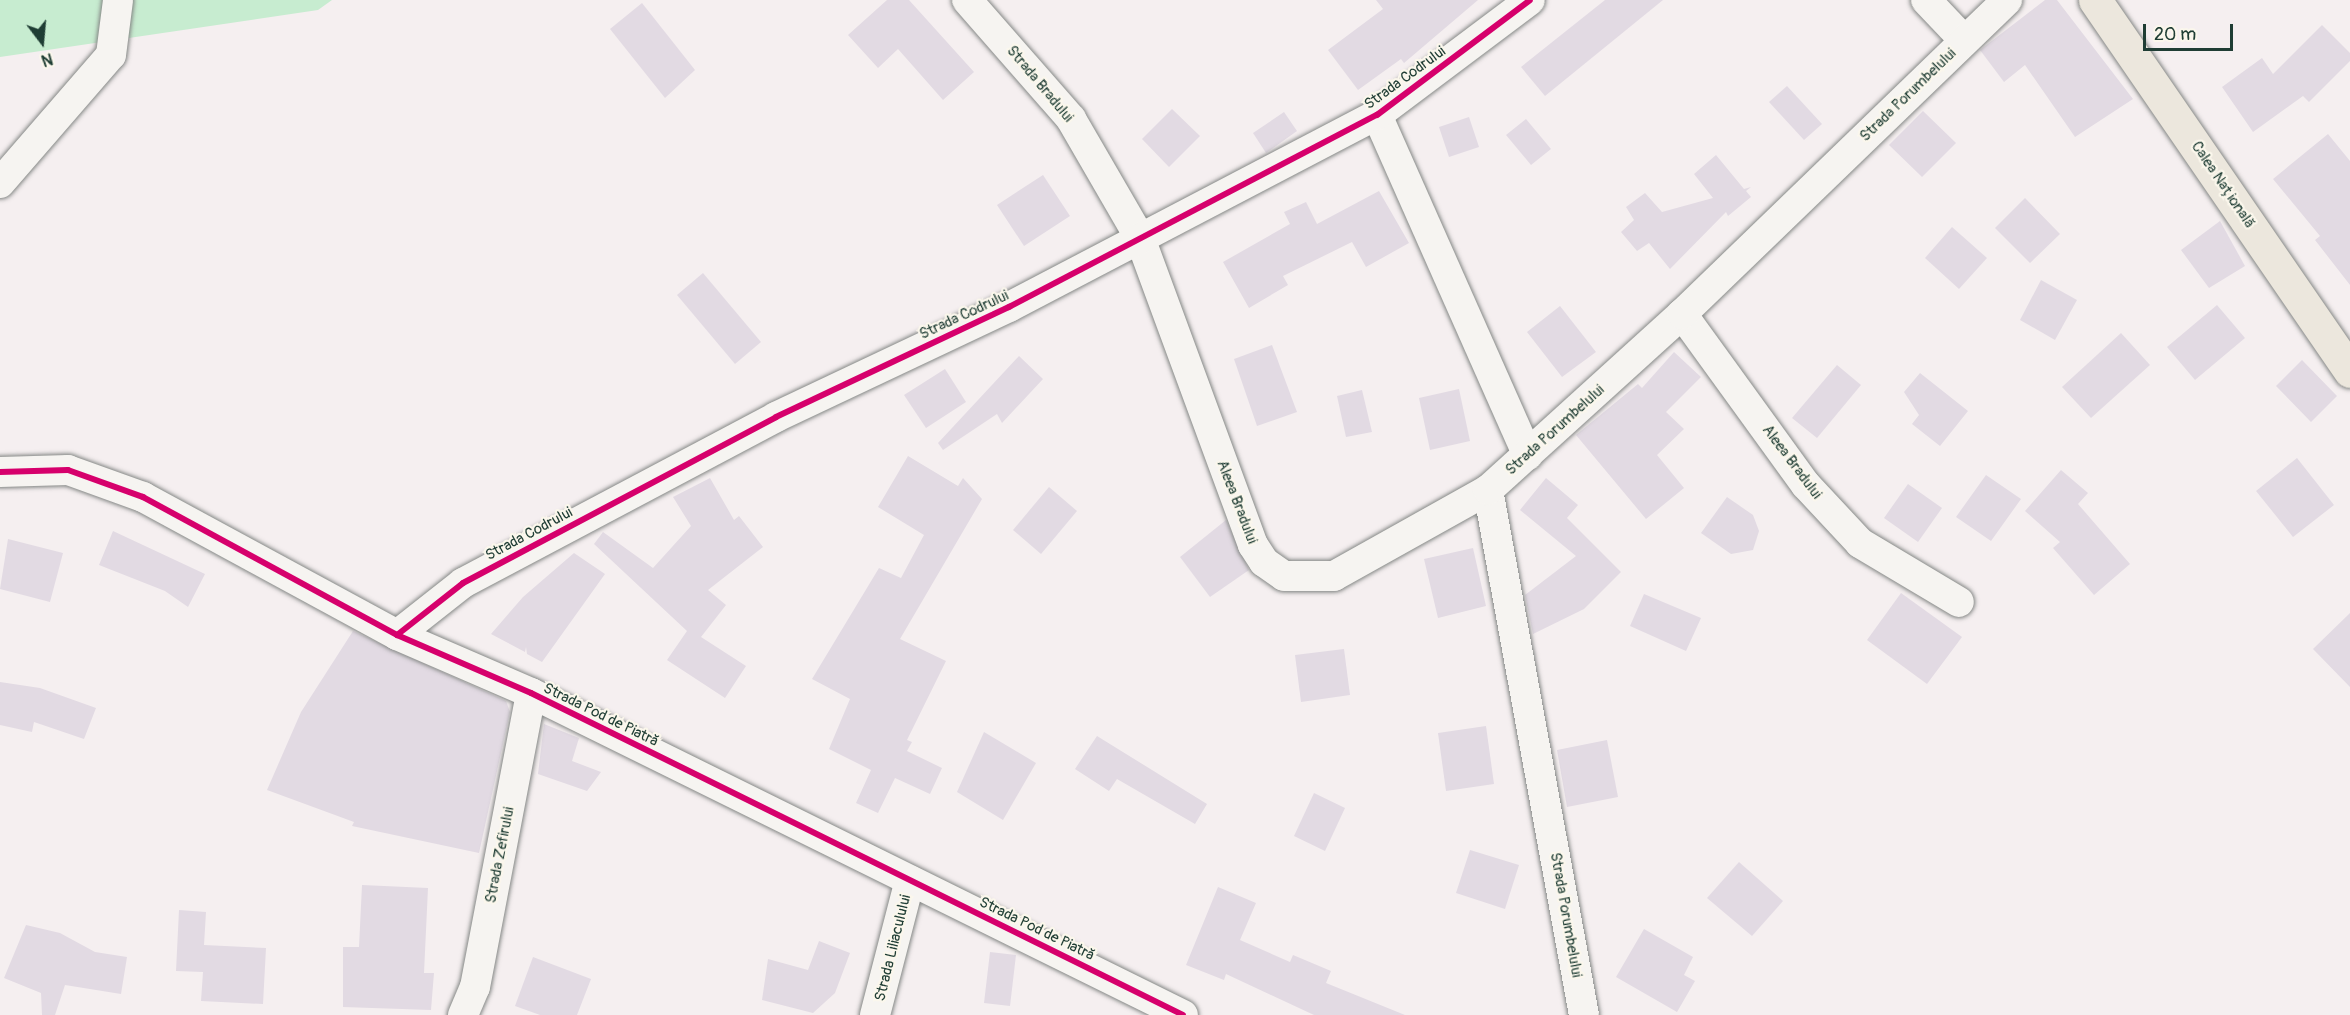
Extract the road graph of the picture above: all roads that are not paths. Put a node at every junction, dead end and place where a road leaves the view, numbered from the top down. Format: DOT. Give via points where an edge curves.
graph roads {
  1 [pos="118,0"];
  2 [pos="966,0"];
  3 [pos="1530,0"];
  4 [pos="1926,0"];
  5 [pos="2007,0"];
  6 [pos="2095,0"];
  7 [pos="1965,40"];
  8 [pos="1377,115"];
  9 [pos="0,183"];
  10 [pos="1140,238"];
  11 [pos="1682,314"];
  12 [pos="2350,371"];
  13 [pos="1528,455"];
  14 [pos="0,472"];
  15 [pos="1488,490"];
  16 [pos="1959,602"];
  17 [pos="398,635"];
  18 [pos="531,693"];
  19 [pos="910,880"];
  20 [pos="463,1015"];
  21 [pos="875,1015"];
  22 [pos="1183,1015"];
  23 [pos="1584,1015"];
  1 -- 9 [label="street" via="111,56"];
  2 -- 10 [label="street, Strada Bradului" via="1071,119"];
  3 -- 8 [label="street, Strada Codrului"];
  4 -- 7 [label="street"];
  5 -- 7 [label="street, Strada Porumbelului"];
  6 -- 12 [label="main road, Calea Națională"];
  7 -- 11 [label="street, Strada Porumbelului"];
  8 -- 10 [label="street, Strada Codrului"];
  8 -- 13 [label="street, Strada Codrului"];
  10 -- 15 [label="street, Aleea Bradului" via="1253,545 1264,562 1284,576 1334,576"];
  10 -- 17 [label="street, Strada Codrului" via="1009,308 776,417 463,583"];
  11 -- 13 [label="street, Strada Porumbelului"];
  11 -- 16 [label="street, Aleea Bradului" via="1806,485 1860,543"];
  13 -- 15 [label="street, Strada Porumbelului"];
  14 -- 17 [label="street, Strada Pod de Piatră" via="68,470 143,497"];
  15 -- 23 [label="street, Strada Porumbelului"];
  17 -- 18 [label="street, Strada Pod de Piatră"];
  18 -- 19 [label="street, Strada Pod de Piatră"];
  18 -- 20 [label="street, Strada Zefirului" via="475,987"];
  19 -- 21 [label="street, Strada Liliaculului"];
  19 -- 22 [label="street, Strada Pod de Piatră"];
}
